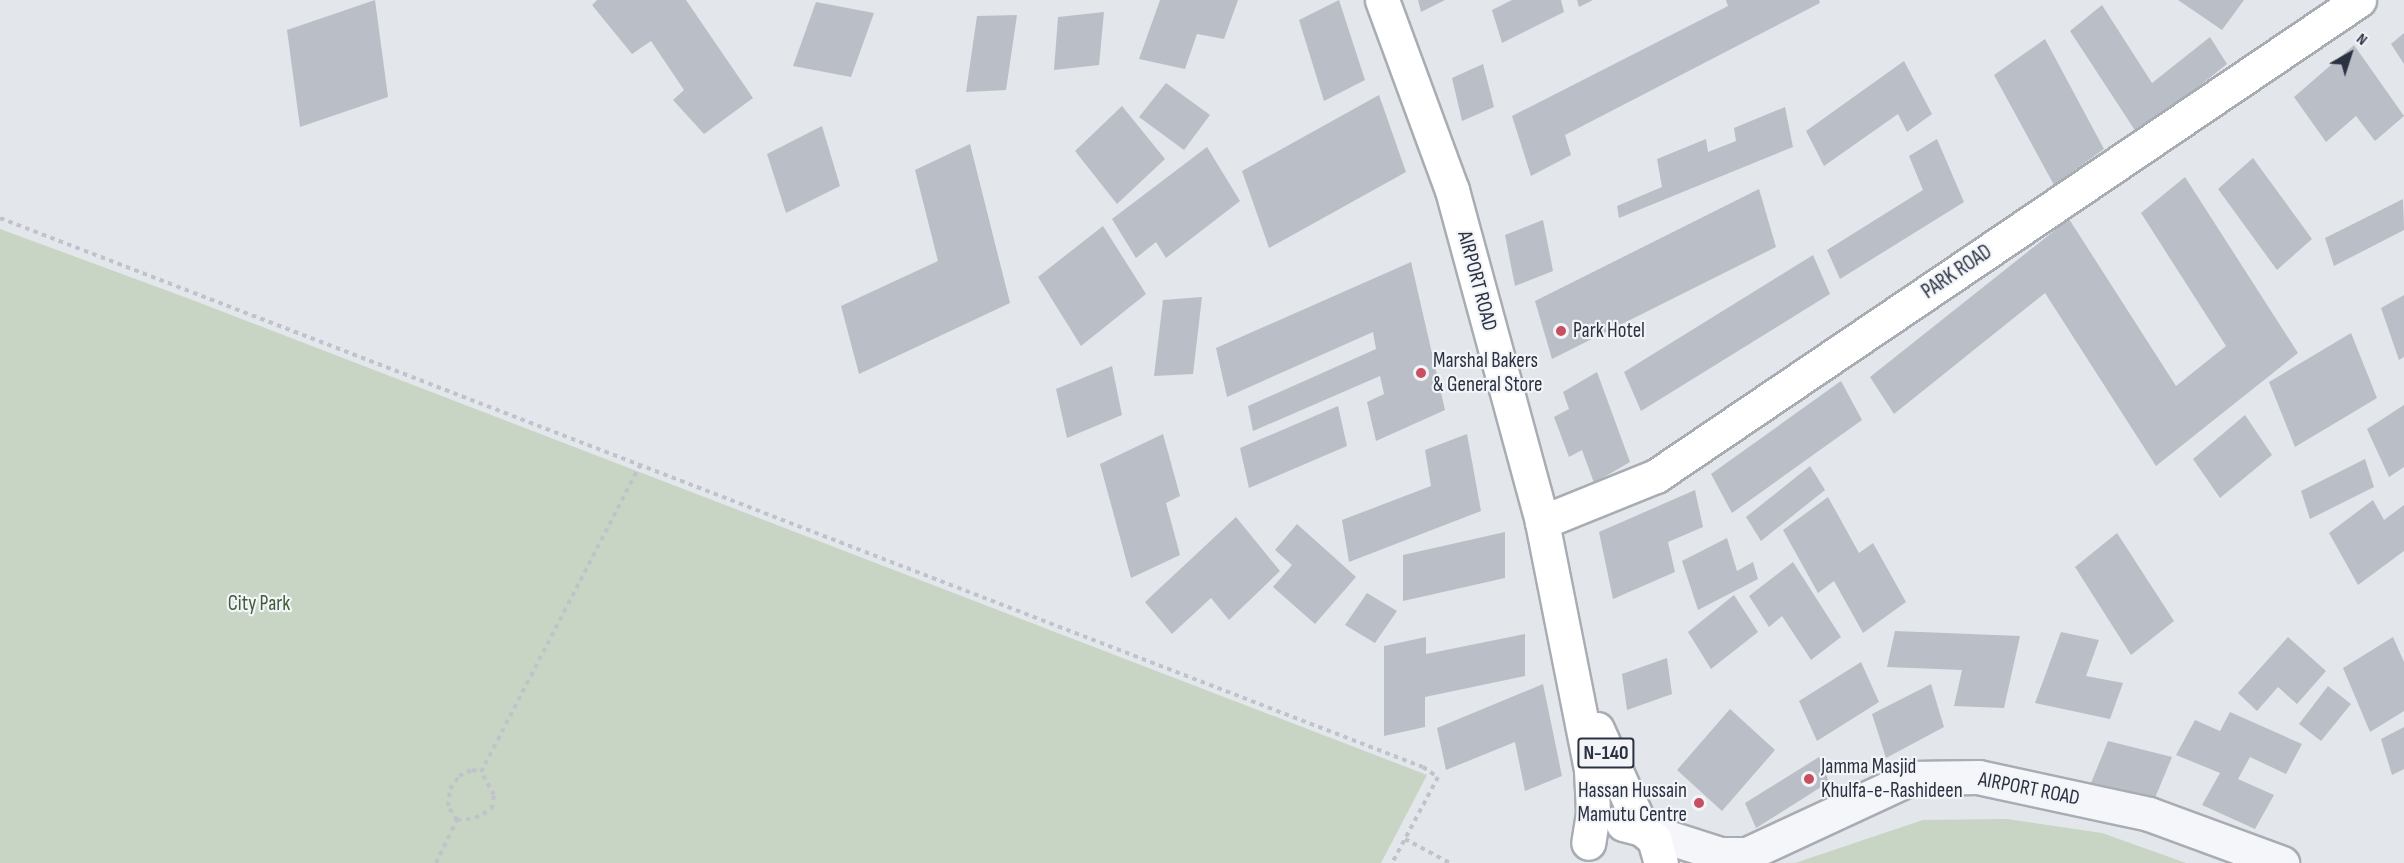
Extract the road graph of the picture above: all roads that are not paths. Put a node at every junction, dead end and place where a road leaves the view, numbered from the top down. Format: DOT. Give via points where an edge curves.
graph roads {
  1 [pos="1382,0"];
  2 [pos="2359,0"];
  3 [pos="1542,522"];
  4 [pos="1574,675"];
  5 [pos="1642,829"];
  6 [pos="1586,853"];
  7 [pos="1742,858"];
  8 [pos="1661,863"];
  9 [pos="2282,863"];
  1 -- 3 [label="main road, AIRPORT ROAD / N-140" via="1452,190"];
  2 -- 3 [label="main road, PARK ROAD" via="1656,476"];
  3 -- 4 [label="main road, AIRPORT ROAD / N-140"];
  4 -- 5 [label="main road, AIRPORT ROAD / N-140"];
  4 -- 6 [label="main road, AIRPORT ROAD / N-140" via="1591,770 1593,813"];
  5 -- 6 [label="main road, N-140" via="1613,825"];
  5 -- 7 [label="street, AIRPORT ROAD"];
  5 -- 8 [label="main road, N-140" via="1654,839"];
  7 -- 9 [label="street, AIRPORT ROAD" via="1911,778 1978,777 2149,814"];
}
